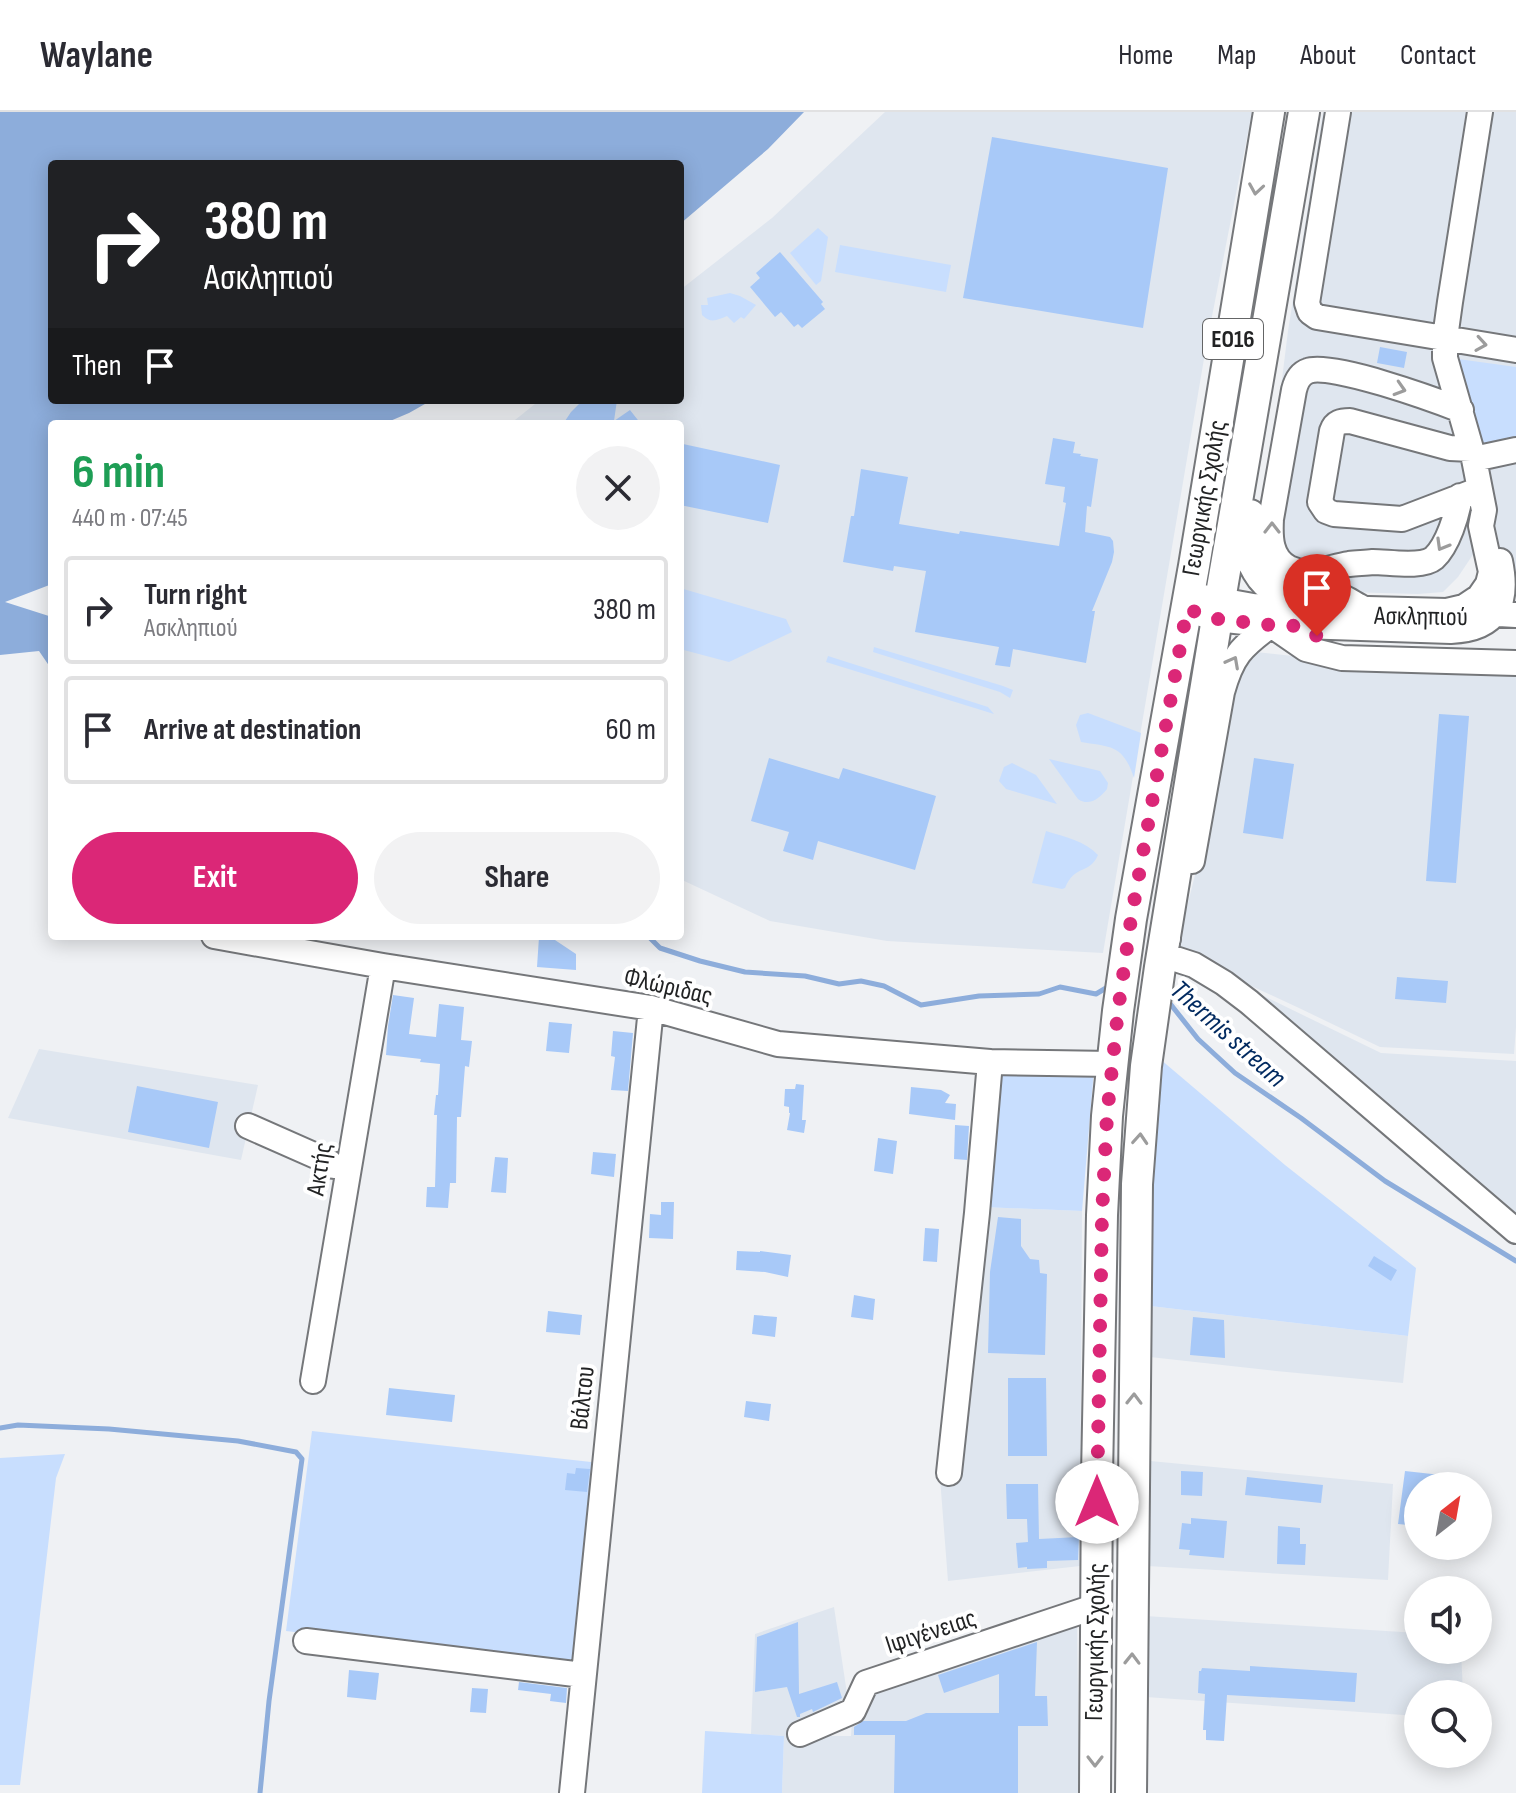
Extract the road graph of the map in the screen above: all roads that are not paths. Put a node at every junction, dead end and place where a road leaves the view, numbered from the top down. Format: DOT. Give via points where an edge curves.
graph roads {
  1 [pos="1269,112"];
  2 [pos="1304,112"];
  3 [pos="1338,112"];
  4 [pos="1480,112"];
  5 [pos="1271,309"];
  6 [pos="1445,338"];
  7 [pos="1516,350"];
  8 [pos="1461,410"];
  9 [pos="1516,450"];
  10 [pos="1473,454"];
  11 [pos="1474,499"];
  12 [pos="1502,572"];
  13 [pos="1197,599"];
  14 [pos="1516,599"];
  15 [pos="1358,609"];
  16 [pos="1447,611"];
  17 [pos="1505,615"];
  18 [pos="1271,625"];
  19 [pos="1298,626"];
  20 [pos="1516,646"];
  21 [pos="1516,663"];
  22 [pos="237,940"];
  23 [pos="1161,961"];
  24 [pos="383,966"];
  25 [pos="651,1008"];
  26 [pos="990,1062"];
  27 [pos="1112,1064"];
  28 [pos="248,1126"];
  29 [pos="334,1166"];
  30 [pos="1516,1231"];
  31 [pos="313,1381"];
  32 [pos="949,1473"];
  33 [pos="1097,1606"];
  34 [pos="306,1641"];
  35 [pos="583,1675"];
  36 [pos="800,1734"];
  37 [pos="572,1793"];
  38 [pos="1095,1793"];
  39 [pos="1131,1793"];
  1 -- 13 [label="main road, Γεωργικής Σχολής / ΕΟ16, one-way"];
  2 -- 5 [label="main road, Γεωργικής Σχολής / ΕΟ16"];
  3 -- 6 [label="street" via="1308,308 1317,317"];
  4 -- 6 [label="street"];
  5 -- 13 [label="main road, Γεωργικής Σχολής / ΕΟ16"];
  5 -- 15 [label="main road" via="1271,378 1248,527 1251,558 1262,578 1277,590 1344,601"];
  6 -- 7 [label="street, one-way"];
  6 -- 8 [label="street" via="1445,358"];
  8 -- 10 [label="street"];
  11 -- 8 [label="street, one-way" via="1457,513 1431,560 1422,563 1348,564 1308,573 1286,566 1276,556 1270,534 1294,390 1302,374 1334,370"];
  9 -- 10 [label="street"];
  10 -- 11 [label="street"];
  10 -- 11 [label="street" via="1350,421 1337,423 1320,502 1330,513 1402,519"];
  11 -- 12 [label="street" via="1491,520"];
  11 -- 16 [label="street" via="1490,565 1488,584 1470,604"];
  12 -- 14 [label="street"];
  12 -- 17 [label="street"];
  13 -- 15 [label="street, Ασκληπιού"];
  13 -- 18 [label="street, Ασκληπιού"];
  13 -- 23 [label="main road, Γεωργικής Σχολής / ΕΟ16"];
  13 -- 27 [label="main road, Γεωργικής Σχολής / ΕΟ16" via="1147,823"];
  15 -- 16 [label="street, Ασκληπιού"];
  16 -- 17 [label="street, Ασκληπιού"];
  17 -- 19 [label="street" via="1458,631"];
  18 -- 19 [label="street, Ασκληπιού"];
  18 -- 21 [label="street" via="1306,649 1342,658"];
  23 -- 18 [label="street, one-way" via="1193,855 1228,668 1240,649"];
  19 -- 20 [label="street, Ασκληπιού" via="1334,642 1353,644"];
  22 -- 24 [label="street, Φλώριδας"];
  23 -- 30 [label="street" via="1194,965 1249,1002"];
  39 -- 23 [label="main road, Γεωργικής Σχολής / ΕΟ16, one-way" via="1137,1198"];
  24 -- 25 [label="street, Φλώριδας"];
  24 -- 31 [label="street, Ακτής"];
  25 -- 26 [label="street, Φλώριδας" via="778,1044"];
  25 -- 35 [label="street, Βάλτου"];
  26 -- 27 [label="street, Φλώριδας"];
  26 -- 32 [label="street"];
  27 -- 33 [label="main road, Γεωργικής Σχολής / ΕΟ16" via="1102,1215"];
  28 -- 29 [label="street"];
  33 -- 36 [label="street, Ιφιγένειας" via="866,1683 853,1711"];
  33 -- 38 [label="main road, Γεωργικής Σχολής / ΕΟ16, one-way"];
  34 -- 35 [label="street"];
  35 -- 37 [label="street, Βάλτου"];
}
